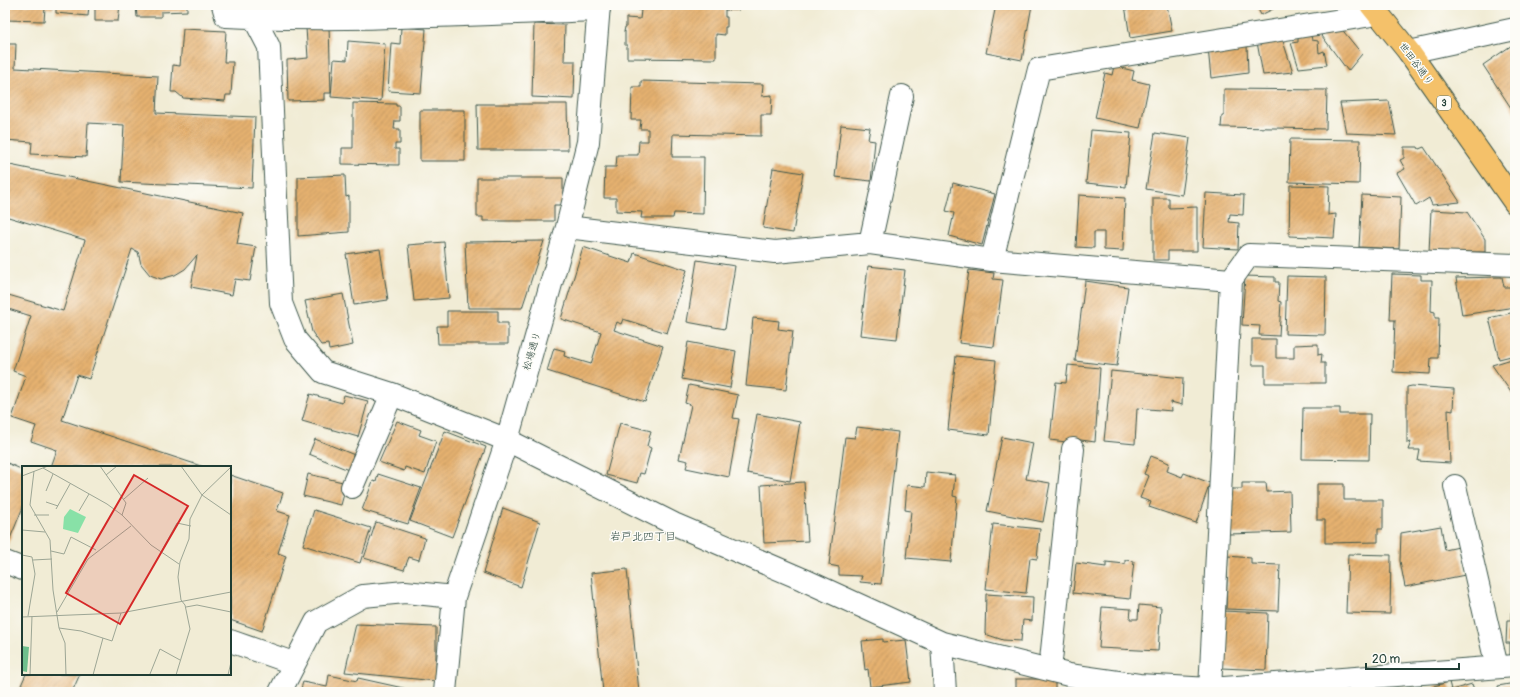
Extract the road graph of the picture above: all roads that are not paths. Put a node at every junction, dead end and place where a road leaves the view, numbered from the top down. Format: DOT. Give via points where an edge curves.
graph roads {
  1 [pos="223,5"];
  2 [pos="599,8"];
  3 [pos="1374,10"];
  4 [pos="254,18"];
  5 [pos="1515,29"];
  6 [pos="1408,52"];
  7 [pos="902,96"];
  8 [pos="1515,203"];
  9 [pos="567,227"];
  10 [pos="870,243"];
  11 [pos="992,260"];
  12 [pos="1515,265"];
  13 [pos="1230,280"];
  14 [pos="392,394"];
  15 [pos="506,440"];
  16 [pos="1073,449"];
  17 [pos="1455,486"];
  18 [pos="352,487"];
  19 [pos="5,562"];
  20 [pos="22,568"];
  21 [pos="454,597"];
  22 [pos="231,641"];
  23 [pos="942,643"];
  24 [pos="294,664"];
  25 [pos="1506,667"];
  26 [pos="1050,670"];
  27 [pos="1210,689"];
  28 [pos="280,692"];
  29 [pos="445,692"];
  30 [pos="945,692"];
  1 -- 4 [label="street" via="226,16"];
  2 -- 4 [label="street" via="399,17"];
  2 -- 9 [label="street, 松場通り" via="588,142"];
  3 -- 6 [label="main road, 世田谷通り / 3"];
  3 -- 11 [label="street" via="1038,69"];
  4 -- 14 [label="street" via="269,47 281,303 295,340 323,372"];
  5 -- 6 [label="street"];
  6 -- 8 [label="main road, 世田谷通り / 3"];
  7 -- 10 [label="street"];
  9 -- 10 [label="street" via="775,252"];
  9 -- 15 [label="street, 松場通り"];
  10 -- 11 [label="street"];
  11 -- 13 [label="street"];
  12 -- 13 [label="street" via="1249,255"];
  13 -- 27 [label="street"];
  14 -- 15 [label="street"];
  14 -- 18 [label="street"];
  15 -- 21 [label="street, 松場通り"];
  15 -- 23 [label="street" via="674,524"];
  16 -- 26 [label="street"];
  17 -- 25 [label="street"];
  19 -- 20 [label="street"];
  21 -- 24 [label="street" via="406,592 363,596 316,622"];
  21 -- 29 [label="street, 松場通り"];
  22 -- 24 [label="street"];
  23 -- 26 [label="street"];
  23 -- 30 [label="street"];
  24 -- 28 [label="street"];
  25 -- 27 [label="street"];
  26 -- 27 [label="street" via="1139,685"];
}
